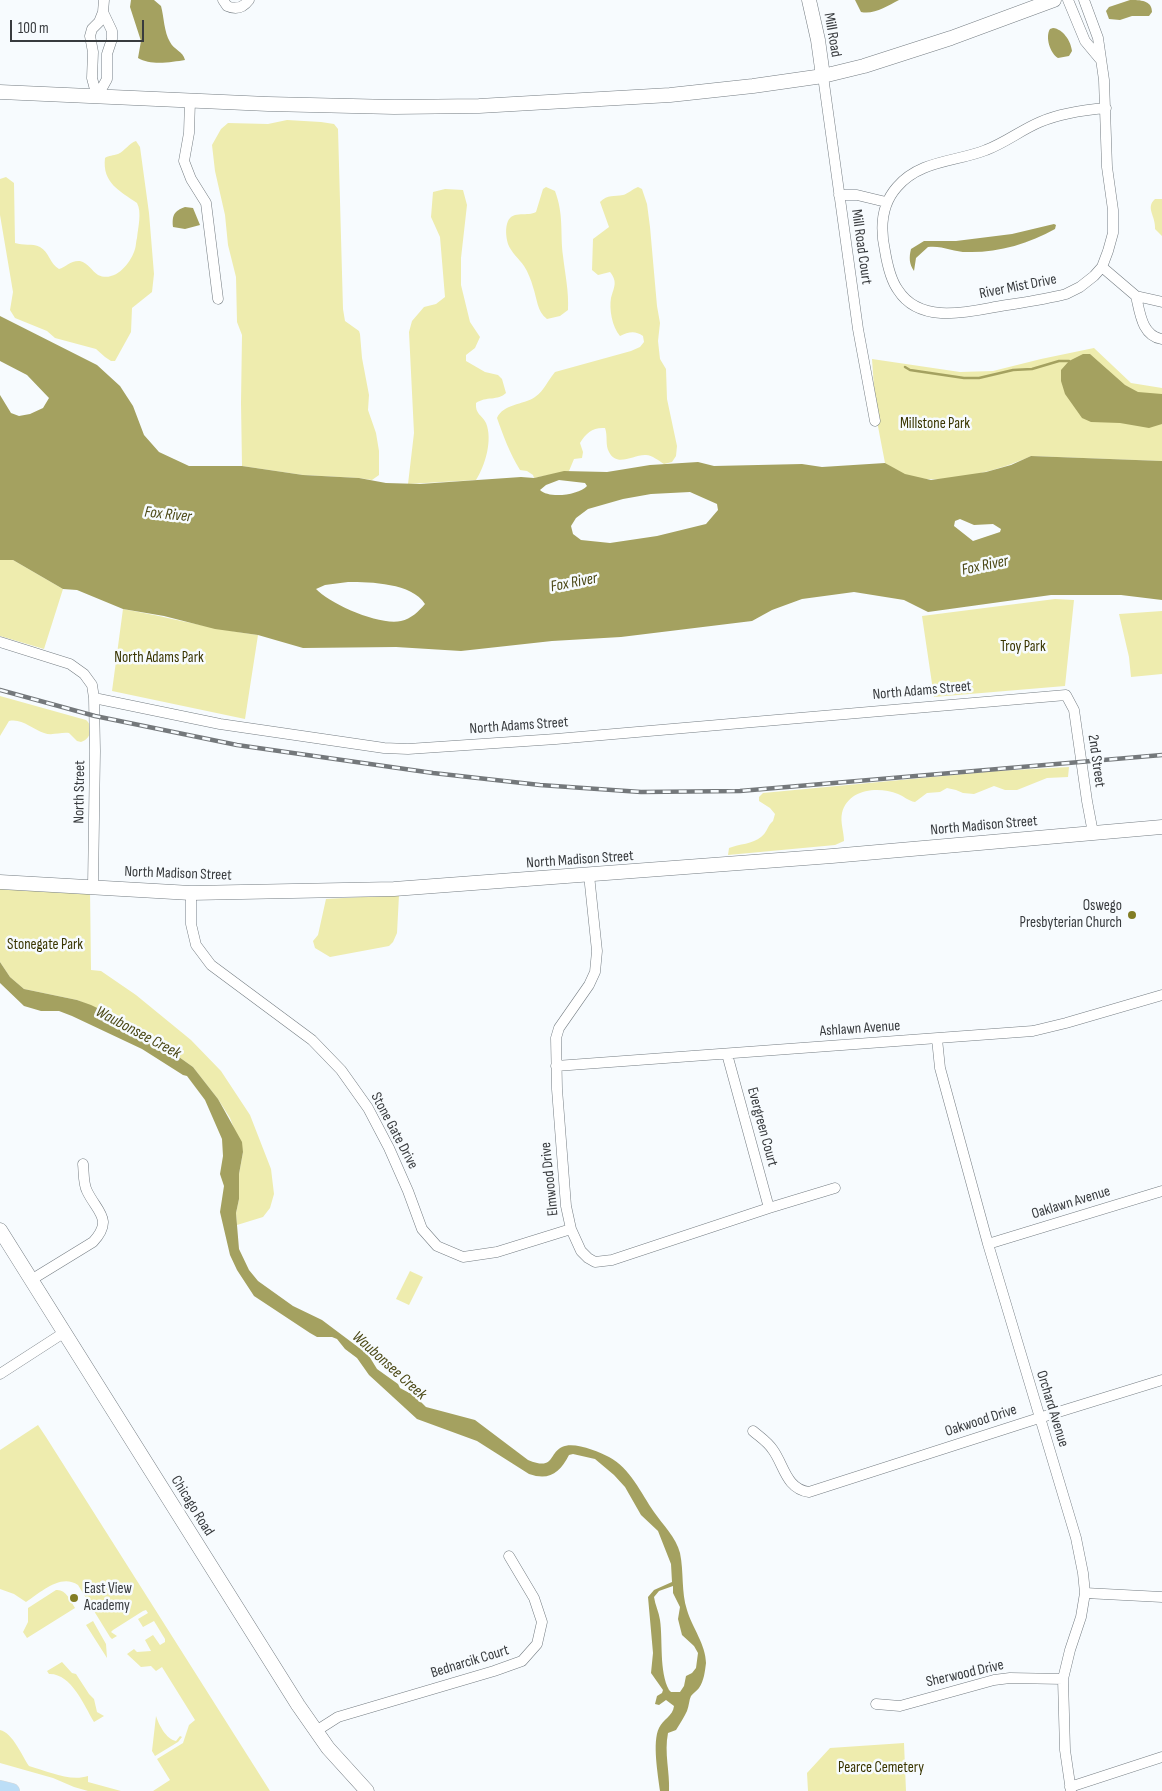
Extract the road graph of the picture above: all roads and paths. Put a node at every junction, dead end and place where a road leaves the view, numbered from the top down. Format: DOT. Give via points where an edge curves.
graph roads {
  1 [pos="104,0"];
  2 [pos="223,0"];
  3 [pos="249,0"];
  4 [pos="809,0"];
  5 [pos="1054,0"];
  6 [pos="1068,0"];
  7 [pos="1084,0"];
  8 [pos="104,12"];
  9 [pos="1100,58"];
  10 [pos="823,76"];
  11 [pos="0,92"];
  12 [pos="97,97"];
  13 [pos="190,101"];
  14 [pos="1106,108"];
  15 [pos="839,195"];
  16 [pos="886,202"];
  17 [pos="1102,267"];
  18 [pos="1136,296"];
  19 [pos="218,299"];
  20 [pos="1162,302"];
  21 [pos="1162,339"];
  22 [pos="876,421"];
  23 [pos="0,642"];
  24 [pos="1066,695"];
  25 [pos="94,698"];
  26 [pos="1162,827"];
  27 [pos="1093,833"];
  28 [pos="589,875"];
  29 [pos="7,882"];
  30 [pos="93,886"];
  31 [pos="191,893"];
  32 [pos="1162,995"];
  33 [pos="937,1038"];
  34 [pos="727,1054"];
  35 [pos="556,1066"];
  36 [pos="83,1164"];
  37 [pos="835,1188"];
  38 [pos="1162,1190"];
  39 [pos="769,1208"];
  40 [pos="571,1229"];
  41 [pos="0,1230"];
  42 [pos="988,1244"];
  43 [pos="32,1280"];
  44 [pos="65,1332"];
  45 [pos="0,1374"];
  46 [pos="1162,1380"];
  47 [pos="1039,1418"];
  48 [pos="753,1432"];
  49 [pos="509,1556"];
  50 [pos="1085,1593"];
  51 [pos="1162,1596"];
  52 [pos="1063,1679"];
  53 [pos="876,1704"];
  54 [pos="316,1731"];
  55 [pos="1162,1757"];
  56 [pos="0,1788"];
  57 [pos="1071,1789"];
  58 [pos="12,1791"];
  59 [pos="367,1791"];
  1 -- 8 [label="street"];
  2 -- 3 [label="street" via="227,6 237,8"];
  4 -- 10 [label="main road, Mill Road"];
  5 -- 10 [label="main road" via="942,41"];
  6 -- 9 [label="street" via="1085,41"];
  7 -- 9 [label="street, River Mist Drive" via="1098,38"];
  8 -- 12 [label="street" via="112,40 107,54 107,79"];
  8 -- 12 [label="street" via="90,36 92,78"];
  9 -- 14 [label="street, River Mist Drive"];
  10 -- 13 [label="main road" via="670,95 479,106"];
  10 -- 15 [label="street, Mill Road Court"];
  11 -- 12 [label="main road"];
  12 -- 13 [label="main road"];
  13 -- 19 [label="street" via="184,161 206,203"];
  14 -- 16 [label="street" via="1060,114 1038,122 992,148 916,170"];
  14 -- 17 [label="street, River Mist Drive" via="1113,233"];
  15 -- 16 [label="street" via="857,194"];
  15 -- 22 [label="street, Mill Road Court" via="858,329"];
  16 -- 17 [label="street, River Mist Drive" via="882,223 888,267 898,290 909,302 922,309 958,314 1049,298 1080,287"];
  17 -- 18 [label="street"];
  18 -- 20 [label="street"];
  18 -- 21 [label="street" via="1148,333"];
  23 -- 25 [label="street" via="70,664 92,685"];
  24 -- 25 [label="street, North Adams Street" via="408,749 220,724"];
  24 -- 27 [label="street, 2nd Street" via="1074,710"];
  25 -- 30 [label="street, North Street"];
  26 -- 27 [label="main road, North Madison Street"];
  27 -- 28 [label="main road, North Madison Street"];
  28 -- 31 [label="main road, North Madison Street" via="394,889"];
  28 -- 35 [label="street, Elmwood Drive" via="597,951 595,972 559,1028"];
  29 -- 30 [label="main road, North Madison Street"];
  30 -- 31 [label="main road, North Madison Street"];
  31 -- 40 [label="street, Stone Gate Drive" via="191,924 196,945 211,965 312,1040 341,1070 368,1108 389,1148 422,1229 437,1246 463,1257 497,1252"];
  32 -- 33 [label="street, Ashlawn Avenue" via="1033,1031"];
  33 -- 34 [label="street, Ashlawn Avenue"];
  33 -- 42 [label="street, Orchard Avenue" via="940,1068"];
  34 -- 35 [label="street, Ashlawn Avenue"];
  34 -- 39 [label="street, Evergreen Court"];
  35 -- 40 [label="street, Elmwood Drive" via="566,1206"];
  36 -- 43 [label="street" via="86,1189 101,1212 103,1223 100,1233 93,1242"];
  37 -- 39 [label="street, Elmwood Drive"];
  38 -- 42 [label="street, Oaklawn Avenue"];
  39 -- 40 [label="street, Elmwood Drive" via="603,1262 595,1262 581,1251"];
  41 -- 43 [label="main road, Chicago Road"];
  42 -- 47 [label="street, Orchard Avenue"];
  43 -- 44 [label="main road, Chicago Road"];
  44 -- 45 [label="street"];
  44 -- 54 [label="main road, Chicago Road"];
  46 -- 47 [label="street, Oakwood Drive"];
  47 -- 48 [label="street, Oakwood Drive" via="809,1492 792,1484 774,1450"];
  47 -- 50 [label="street, Orchard Avenue" via="1076,1538"];
  49 -- 54 [label="street, Bednarcik Court" via="534,1598 542,1622 537,1644 522,1661 338,1717"];
  50 -- 51 [label="street"];
  50 -- 52 [label="street, Orchard Avenue"];
  52 -- 53 [label="street, Sherwood Drive" via="994,1680 900,1706"];
  52 -- 57 [label="street, Orchard Avenue" via="1065,1750"];
  54 -- 59 [label="main road, Chicago Road"];
  55 -- 57 [label="street"];
  56 -- 58 [label="main road"];
}
